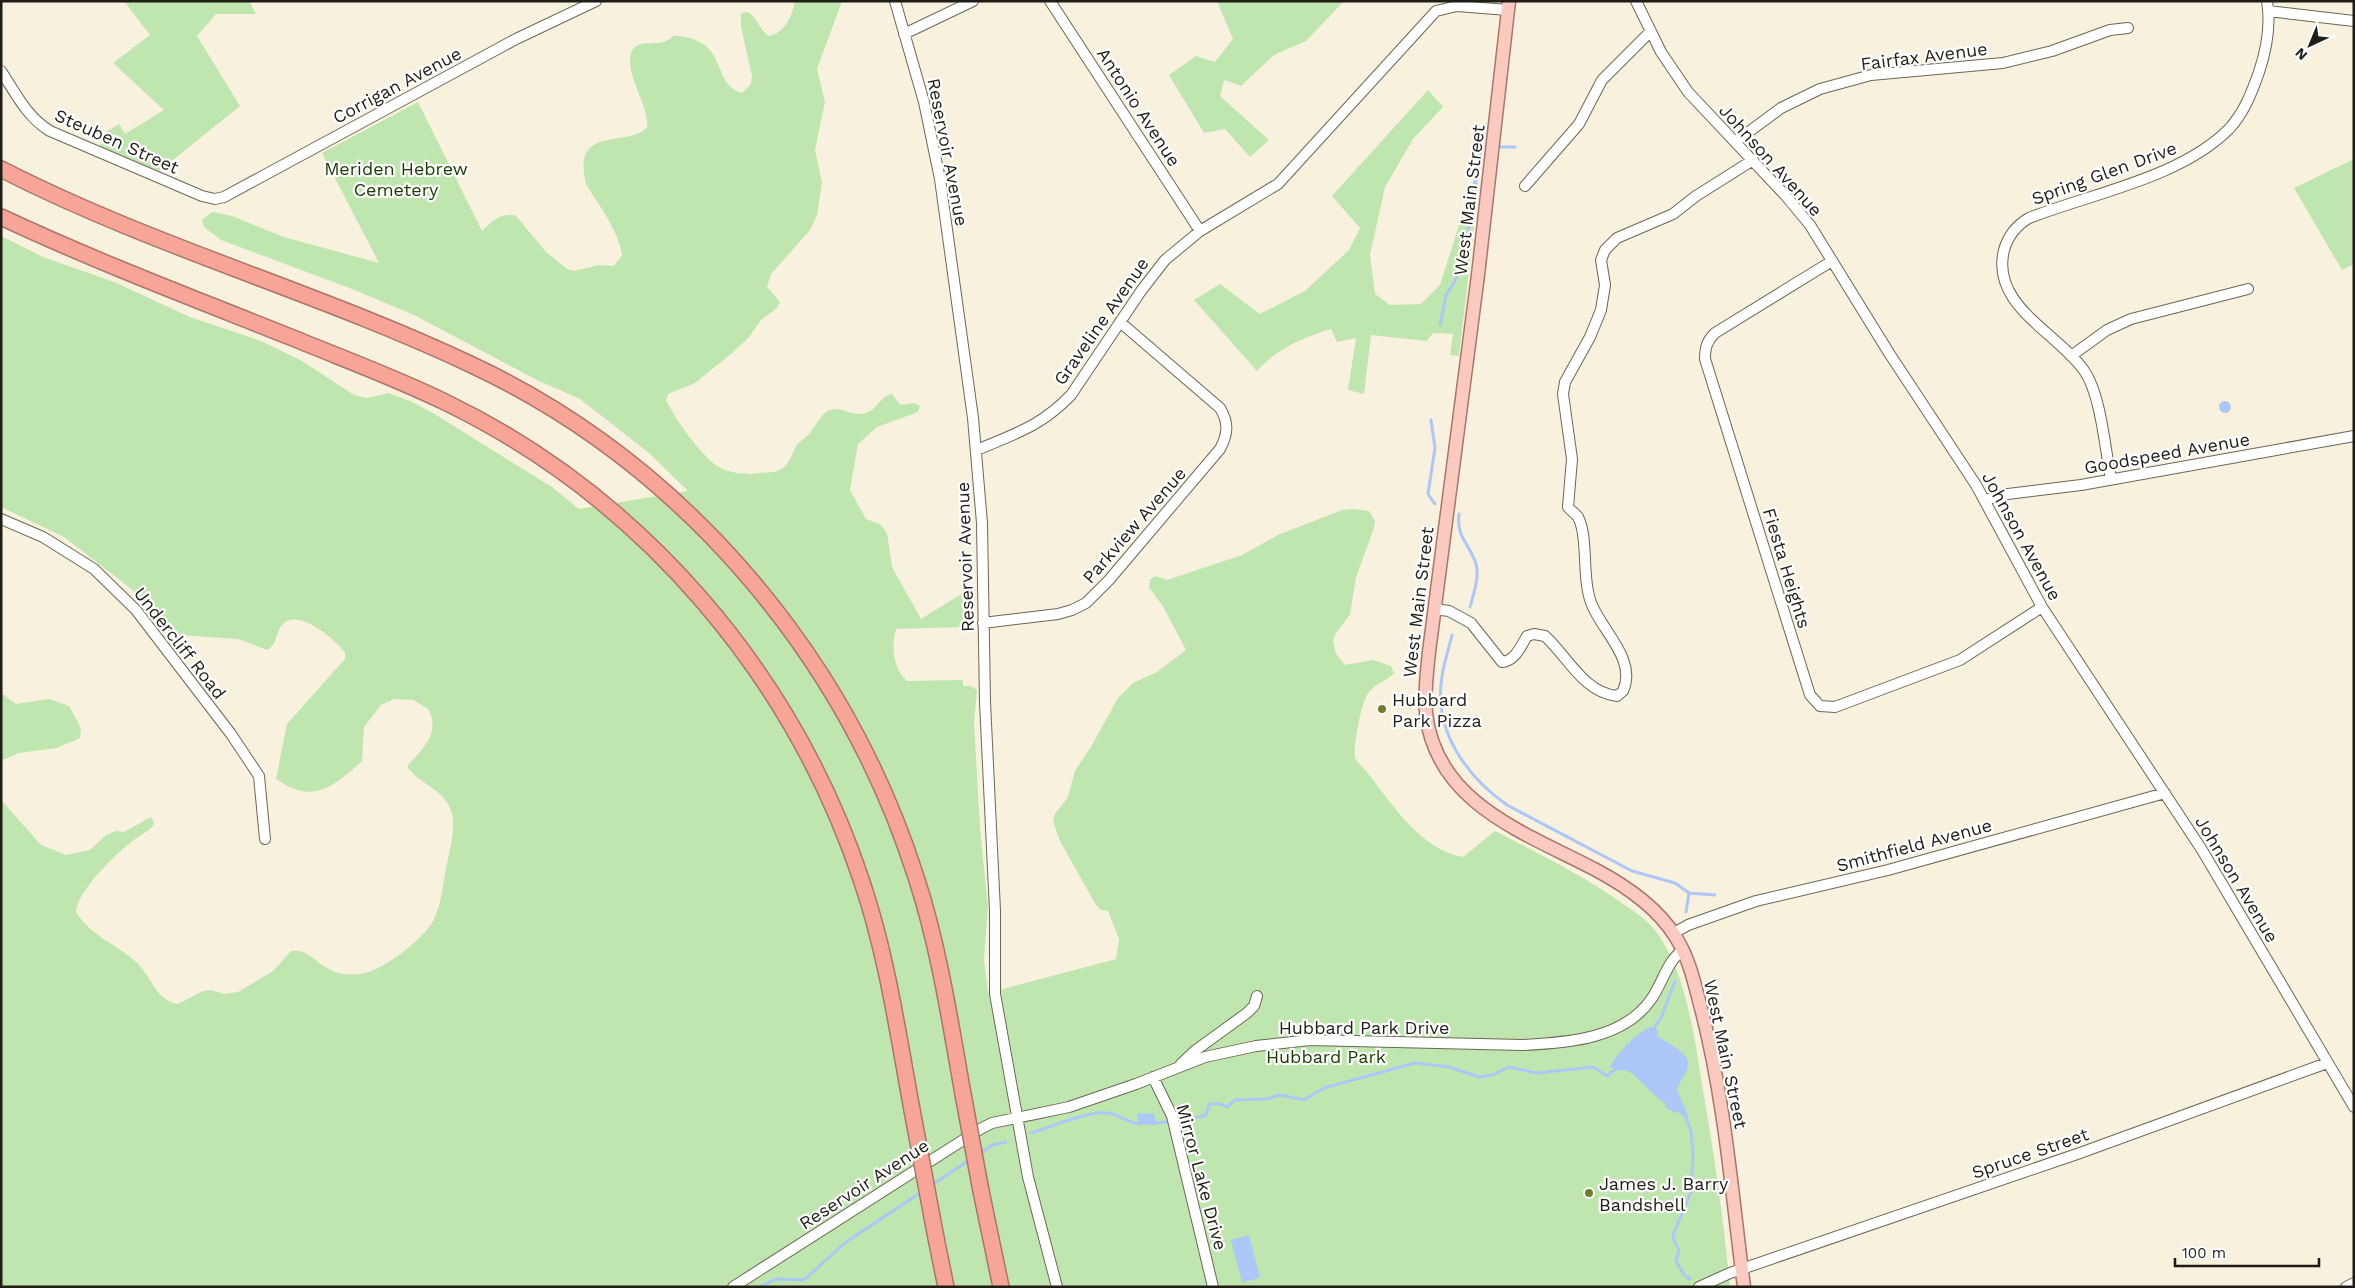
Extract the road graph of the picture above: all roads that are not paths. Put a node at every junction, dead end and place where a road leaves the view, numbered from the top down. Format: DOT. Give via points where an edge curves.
graph roads {
  1 [pos="596,1"];
  2 [pos="895,1"];
  3 [pos="973,1"];
  4 [pos="1050,1"];
  5 [pos="1444,1"];
  6 [pos="1636,1"];
  7 [pos="1508,6"];
  8 [pos="2268,6"];
  9 [pos="1436,10"];
  10 [pos="2354,21"];
  11 [pos="2128,28"];
  12 [pos="1650,32"];
  13 [pos="904,34"];
  14 [pos="1,71"];
  15 [pos="1735,142"];
  16 [pos="1753,160"];
  17 [pos="1,169"];
  18 [pos="1525,186"];
  19 [pos="215,199"];
  20 [pos="1,217"];
  21 [pos="1200,231"];
  22 [pos="1832,260"];
  23 [pos="2248,289"];
  24 [pos="1120,322"];
  25 [pos="2071,356"];
  26 [pos="2354,436"];
  27 [pos="977,450"];
  28 [pos="2111,479"];
  29 [pos="1986,500"];
  30 [pos="1,519"];
  31 [pos="2042,606"];
  32 [pos="1434,609"];
  33 [pos="983,622"];
  34 [pos="2165,794"];
  35 [pos="265,838"];
  36 [pos="1674,933"];
  37 [pos="1683,950"];
  38 [pos="1257,996"];
  39 [pos="2327,1063"];
  40 [pos="1176,1068"];
  41 [pos="1153,1077"];
  42 [pos="2354,1107"];
  43 [pos="1017,1117"];
  44 [pos="1742,1271"];
  45 [pos="2354,1283"];
  46 [pos="733,1287"];
  47 [pos="946,1287"];
  48 [pos="1000,1287"];
  49 [pos="1057,1287"];
  50 [pos="1213,1287"];
  51 [pos="1699,1287"];
  52 [pos="1744,1287"];
  53 [pos="2346,1287"];
  1 -- 19 [label="street, Corrigan Avenue" via="516,39 235,192"];
  2 -- 13 [label="street, Reservoir Avenue"];
  3 -- 13 [label="street"];
  4 -- 21 [label="street, Antonio Avenue"];
  5 -- 9 [label="street, Graveline Avenue"];
  6 -- 12 [label="street, Johnson Avenue"];
  7 -- 9 [label="street" via="1457,6"];
  7 -- 32 [label="main road, West Main Street"];
  8 -- 10 [label="street"];
  8 -- 25 [label="street, Spring Glen Drive" via="2264,55 2251,97 2229,128 2196,155 2165,171 2029,218 2012,233 2002,258 2004,279 2016,302"];
  9 -- 21 [label="street, Graveline Avenue" via="1278,184"];
  11 -- 15 [label="street, Fairfax Avenue" via="2110,30 2052,51 2003,63 1872,75 1820,89 1781,108"];
  12 -- 15 [label="street, Johnson Avenue" via="1688,92"];
  12 -- 18 [label="street" via="1602,80 1579,124"];
  13 -- 27 [label="street, Reservoir Avenue" via="924,102 940,179"];
  14 -- 19 [label="street, Steuben Street" via="38,124 154,176"];
  15 -- 16 [label="street, Johnson Avenue"];
  16 -- 22 [label="street, Johnson Avenue" via="1804,216"];
  16 -- 32 [label="street" via="1673,214 1617,238 1605,250 1601,260 1605,285 1597,324 1565,382 1564,407 1572,459 1568,507 1578,516 1587,590 1592,605 1623,659 1627,676 1623,691 1617,696 1596,691 1545,636 1527,636 1513,657 1502,662 1471,623 1449,611"];
  17 -- 48 [label="highway, bridge" via="96,212 414,339 485,371 595,437 650,479 697,521 749,577 798,640 845,714 880,784 908,852 928,918"];
  20 -- 47 [label="highway, bridge" via="456,407 520,443 607,506 662,556 709,607 752,664 793,728 831,800 856,862 891,994"];
  21 -- 24 [label="street, Graveline Avenue" via="1165,260"];
  22 -- 29 [label="street, Johnson Avenue"];
  22 -- 31 [label="street, Fiesta Heights" via="1715,333 1705,351 1814,702 1827,708 1835,707 1949,665"];
  23 -- 25 [label="street" via="2131,318 2106,330"];
  24 -- 27 [label="street, Graveline Avenue" via="1071,395 1058,408 1029,428"];
  24 -- 33 [label="street, Parkview Avenue" via="1220,408 1226,418 1226,438 1109,580 1086,603 1058,614"];
  25 -- 28 [label="street, Spring Glen Drive" via="2093,388"];
  26 -- 28 [label="street, Goodspeed Avenue"];
  27 -- 33 [label="street, Reservoir Avenue"];
  28 -- 29 [label="street, Goodspeed Avenue" via="2000,495"];
  29 -- 31 [label="street, Johnson Avenue"];
  30 -- 35 [label="street, Undercliff Road" via="43,537 87,564 136,610 231,734 259,776"];
  31 -- 34 [label="street, Johnson Avenue"];
  32 -- 36 [label="main road, West Main Street" via="1426,675 1426,714 1436,752 1455,784 1486,812 1628,890"];
  33 -- 43 [label="street, Reservoir Avenue" via="995,911 995,994"];
  34 -- 36 [label="street, Smithfield Avenue" via="1880,872 1756,902 1688,925"];
  34 -- 39 [label="street, Johnson Avenue" via="2228,892"];
  36 -- 37 [label="main road, West Main Street"];
  37 -- 40 [label="street, Hubbard Park Drive" via="1673,959 1651,999 1637,1015 1616,1028 1591,1037 1522,1045 1345,1040 1282,1042 1229,1051"];
  37 -- 44 [label="main road, West Main Street" via="1717,1080"];
  38 -- 40 [label="street" via="1247,1013"];
  39 -- 42 [label="street, Johnson Avenue"];
  39 -- 44 [label="street, Spruce Street"];
  40 -- 41 [label="street, Hubbard Park Drive"];
  41 -- 43 [label="street, Hubbard Park Drive" via="1060,1109"];
  41 -- 50 [label="street, Mirror Lake Drive" via="1178,1136"];
  43 -- 46 [label="street, Reservoir Avenue" via="982,1128"];
  43 -- 49 [label="street, Reservoir Avenue" via="1028,1177"];
  44 -- 51 [label="street, Spruce Street"];
  44 -- 52 [label="main road, West Main Street"];
  45 -- 53 [label="street"];
}
